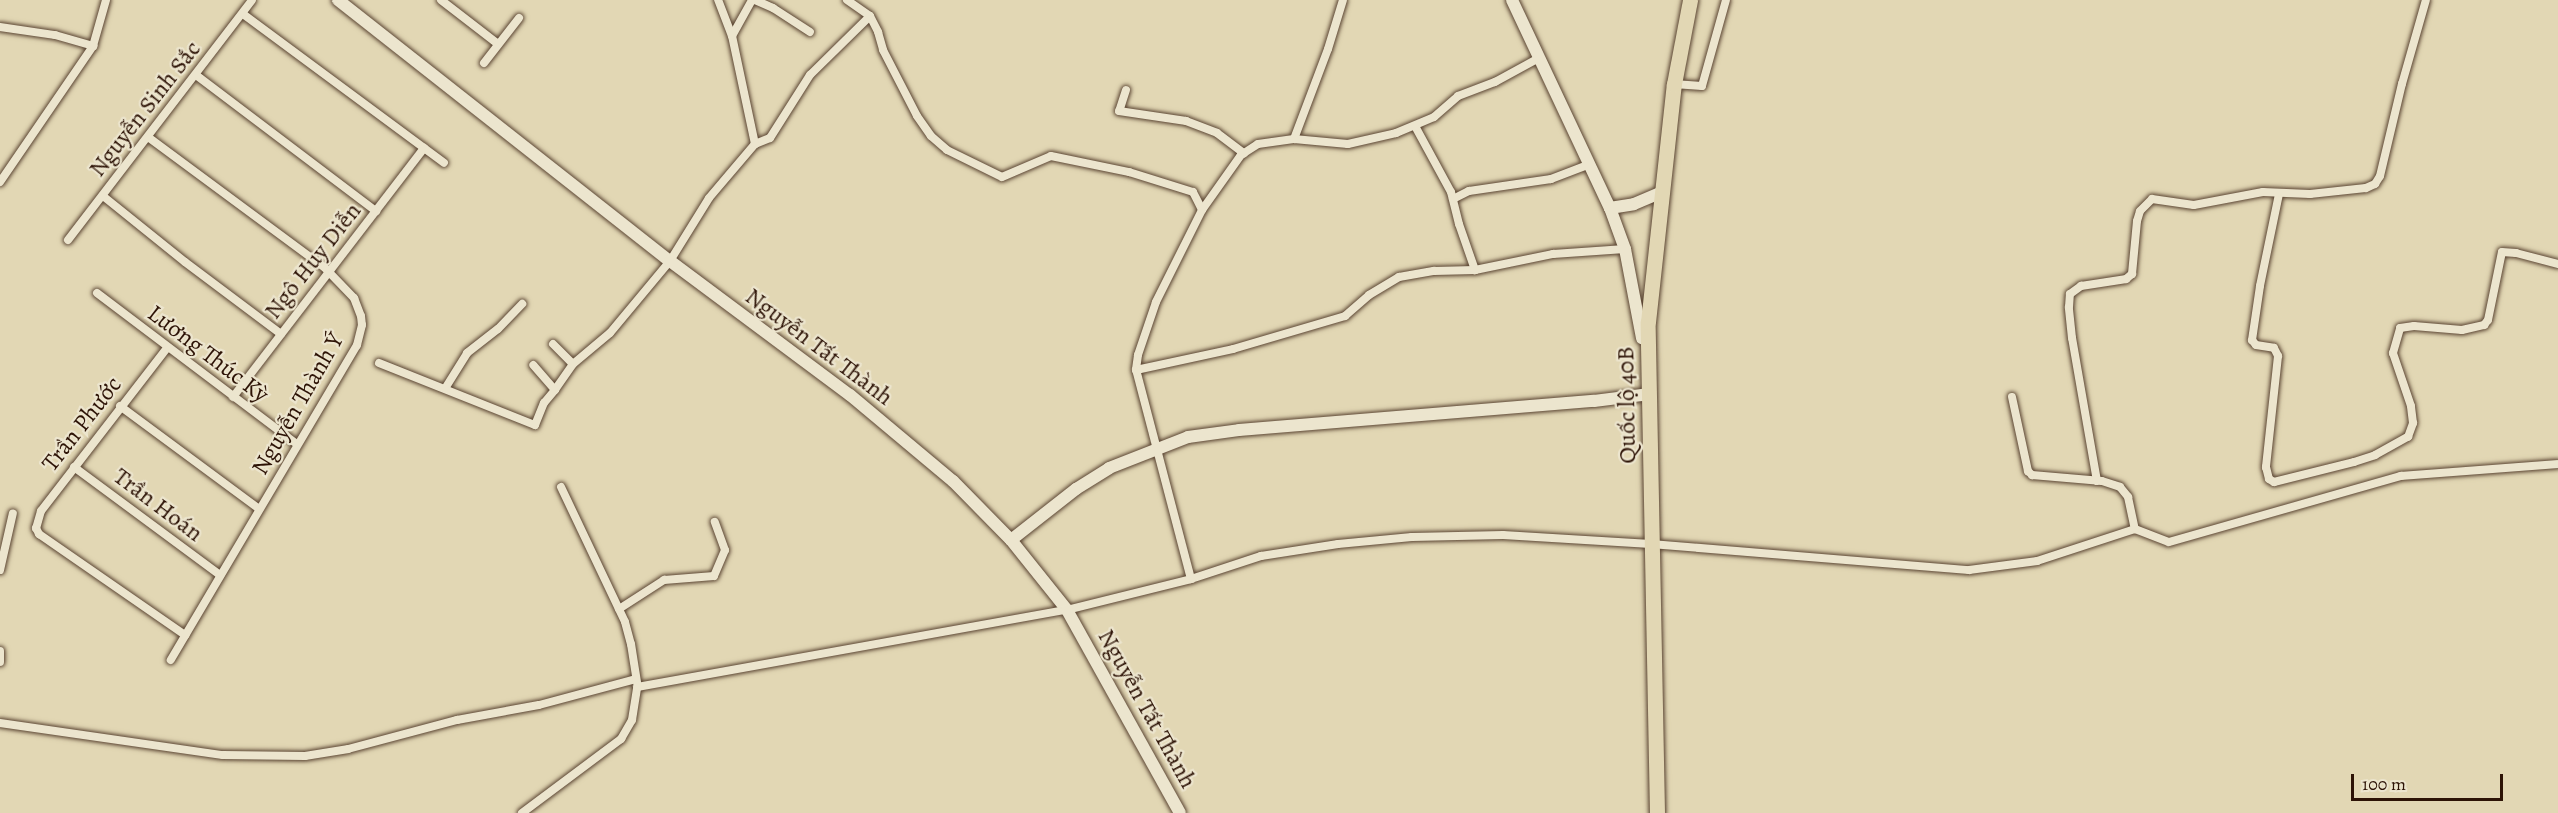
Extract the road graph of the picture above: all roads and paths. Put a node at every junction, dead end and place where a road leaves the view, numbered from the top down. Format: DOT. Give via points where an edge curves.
graph roads {
  1 [pos="106,0"];
  2 [pos="252,0"];
  3 [pos="338,0"];
  4 [pos="441,0"];
  5 [pos="718,0"];
  6 [pos="753,0"];
  7 [pos="847,0"];
  8 [pos="1343,0"];
  9 [pos="1512,0"];
  10 [pos="1690,0"];
  11 [pos="1726,0"];
  12 [pos="2426,0"];
  13 [pos="243,14"];
  14 [pos="870,16"];
  15 [pos="519,18"];
  16 [pos="0,27"];
  17 [pos="810,32"];
  18 [pos="732,36"];
  19 [pos="498,44"];
  20 [pos="93,46"];
  21 [pos="1539,58"];
  22 [pos="484,63"];
  23 [pos="196,75"];
  24 [pos="1674,84"];
  25 [pos="1126,90"];
  26 [pos="1415,126"];
  27 [pos="148,137"];
  28 [pos="1294,139"];
  29 [pos="755,144"];
  30 [pos="424,148"];
  31 [pos="1244,153"];
  32 [pos="444,163"];
  33 [pos="1590,164"];
  34 [pos="0,182"];
  35 [pos="1662,192"];
  36 [pos="2280,194"];
  37 [pos="103,196"];
  38 [pos="1453,199"];
  39 [pos="1610,208"];
  40 [pos="1202,210"];
  41 [pos="376,211"];
  42 [pos="68,240"];
  43 [pos="1625,249"];
  44 [pos="670,261"];
  45 [pos="2558,264"];
  46 [pos="1475,270"];
  47 [pos="329,272"];
  48 [pos="97,293"];
  49 [pos="522,304"];
  50 [pos="281,334"];
  51 [pos="553,344"];
  52 [pos="167,348"];
  53 [pos="379,363"];
  54 [pos="573,363"];
  55 [pos="533,365"];
  56 [pos="1136,370"];
  57 [pos="446,387"];
  58 [pos="555,390"];
  59 [pos="1650,394"];
  60 [pos="233,397"];
  61 [pos="2012,398"];
  62 [pos="120,406"];
  63 [pos="297,444"];
  64 [pos="1155,449"];
  65 [pos="2558,464"];
  66 [pos="74,467"];
  67 [pos="2097,481"];
  68 [pos="561,487"];
  69 [pos="259,509"];
  70 [pos="13,513"];
  71 [pos="715,522"];
  72 [pos="2134,530"];
  73 [pos="1011,540"];
  74 [pos="1651,544"];
  75 [pos="0,570"];
  76 [pos="220,575"];
  77 [pos="1191,579"];
  78 [pos="619,609"];
  79 [pos="1067,610"];
  80 [pos="185,635"];
  81 [pos="0,651"];
  82 [pos="171,660"];
  83 [pos="0,662"];
  84 [pos="637,683"];
  85 [pos="0,723"];
  86 [pos="522,813"];
  87 [pos="1180,813"];
  88 [pos="1657,813"];
  1 -- 20 [label="street"];
  2 -- 13 [label="street, Nguyễn Sinh Sắc"];
  3 -- 44 [label="main road, Nguyễn Tất Thành"];
  4 -- 19 [label="street"];
  5 -- 18 [label="street"];
  6 -- 17 [label="street"];
  6 -- 18 [label="street"];
  7 -- 14 [label="street"];
  8 -- 28 [label="street"];
  9 -- 21 [label="main road"];
  10 -- 24 [label="highway, Quốc lộ 40B"];
  11 -- 24 [label="street" via="1702,86"];
  12 -- 36 [label="street" via="2378,181 2366,188"];
  13 -- 23 [label="street, Nguyễn Sinh Sắc"];
  13 -- 30 [label="street"];
  14 -- 29 [label="street" via="810,75 770,138"];
  14 -- 40 [label="street" via="917,116 931,136 948,150 1002,177 1051,156 1081,161 1192,192"];
  15 -- 19 [label="street"];
  16 -- 20 [label="street" via="55,35"];
  18 -- 29 [label="street"];
  19 -- 22 [label="street"];
  20 -- 34 [label="street"];
  21 -- 26 [label="street" via="1495,82 1458,96 1434,117"];
  21 -- 33 [label="main road"];
  23 -- 27 [label="street, Nguyễn Sinh Sắc"];
  23 -- 41 [label="street"];
  24 -- 35 [label="highway, Quốc lộ 40B"];
  25 -- 31 [label="street" via="1119,111 1186,121 1217,133"];
  26 -- 28 [label="street" via="1347,144"];
  26 -- 38 [label="street"];
  27 -- 37 [label="street, Nguyễn Sinh Sắc"];
  27 -- 47 [label="street, Nguyễn Thành Ý"];
  28 -- 31 [label="street" via="1258,144"];
  29 -- 44 [label="street" via="709,198"];
  30 -- 32 [label="street"];
  30 -- 41 [label="street, Ngô Huy Diễn"];
  31 -- 40 [label="street"];
  33 -- 38 [label="street" via="1551,179 1469,190"];
  33 -- 39 [label="main road"];
  35 -- 39 [label="main road" via="1634,204"];
  35 -- 59 [label="highway, Quốc lộ 40B" via="1648,322"];
  36 -- 45 [label="street" via="2252,340 2256,345 2274,348 2278,356 2266,468 2274,482 2354,462 2408,437 2413,423 2411,406 2393,353 2400,328 2462,330 2484,325 2502,252"];
  36 -- 67 [label="street" via="2263,192 2194,205 2151,199 2137,221 2132,274 2126,279 2081,286 2070,294 2072,338"];
  37 -- 42 [label="street, Nguyễn Sinh Sắc"];
  37 -- 50 [label="street"];
  38 -- 46 [label="street"];
  39 -- 43 [label="main road"];
  40 -- 56 [label="street" via="1156,302"];
  41 -- 47 [label="street, Ngô Huy Diễn"];
  43 -- 46 [label="street" via="1553,254"];
  43 -- 59 [label="main road"];
  44 -- 54 [label="street" via="609,333"];
  44 -- 73 [label="main road, Nguyễn Tất Thành" via="883,421 953,481"];
  46 -- 56 [label="street" via="1399,277 1345,315 1233,350"];
  47 -- 50 [label="street, Ngô Huy Diễn"];
  47 -- 63 [label="street, Nguyễn Thành Ý" via="354,298 362,316 362,331"];
  48 -- 52 [label="street, Lương Thúc Kỳ"];
  49 -- 57 [label="street" via="467,353"];
  50 -- 60 [label="street, Ngô Huy Diễn"];
  51 -- 54 [label="street"];
  52 -- 60 [label="street, Lương Thúc Kỳ"];
  52 -- 62 [label="street, Trần Phước"];
  53 -- 57 [label="street"];
  54 -- 58 [label="street"];
  55 -- 58 [label="street"];
  56 -- 64 [label="street"];
  57 -- 58 [label="street" via="535,425 544,403"];
  59 -- 64 [label="main road" via="1239,430 1188,437"];
  59 -- 74 [label="highway, Quốc lộ 40B"];
  60 -- 63 [label="street, Lương Thúc Kỳ"];
  61 -- 67 [label="street" via="2032,475"];
  62 -- 66 [label="street, Trần Phước"];
  62 -- 69 [label="street"];
  63 -- 69 [label="street, Nguyễn Thành Ý"];
  64 -- 73 [label="main road" via="1101,473"];
  64 -- 77 [label="street"];
  65 -- 72 [label="street" via="2402,476 2169,542"];
  66 -- 76 [label="street, Trần Hoán"];
  66 -- 80 [label="street, Trần Phước" via="41,511 36,528 39,534"];
  67 -- 72 [label="street" via="2115,484 2125,492"];
  68 -- 78 [label="street"];
  69 -- 76 [label="street, Nguyễn Thành Ý"];
  70 -- 75 [label="street"];
  71 -- 78 [label="street" via="725,550 714,576 664,580"];
  72 -- 74 [label="street" via="2037,561 1969,570"];
  73 -- 79 [label="main road, Nguyễn Tất Thành"];
  74 -- 77 [label="street" via="1503,535 1412,537 1261,556"];
  74 -- 88 [label="highway, Quốc lộ 40B"];
  76 -- 80 [label="street, Nguyễn Thành Ý"];
  77 -- 79 [label="street"];
  78 -- 84 [label="street" via="631,644"];
  79 -- 84 [label="street"];
  79 -- 87 [label="main road, Nguyễn Tất Thành"];
  80 -- 82 [label="street, Nguyễn Thành Ý"];
  81 -- 83 [label="street"];
  84 -- 85 [label="street" via="305,756 223,755"];
  84 -- 86 [label="street" via="632,720 621,739"];
}
